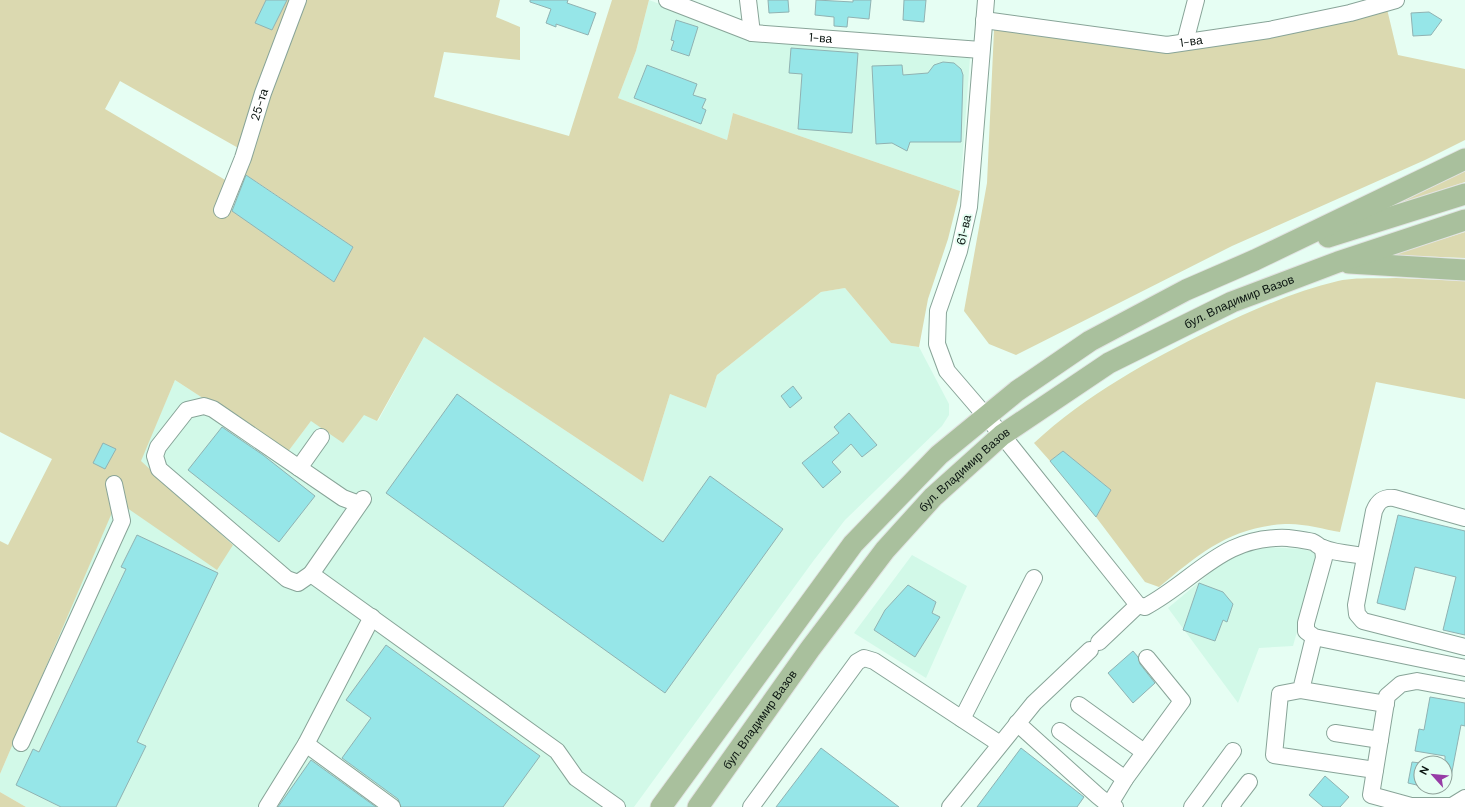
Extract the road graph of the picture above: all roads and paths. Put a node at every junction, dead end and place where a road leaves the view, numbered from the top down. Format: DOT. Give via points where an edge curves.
graph roads {
  1 [pos="298,0"];
  2 [pos="667,0"];
  3 [pos="748,0"];
  4 [pos="986,0"];
  5 [pos="1196,0"];
  6 [pos="1389,1"];
  7 [pos="984,20"];
  8 [pos="752,33"];
  9 [pos="1185,42"];
  10 [pos="981,50"];
  11 [pos="1465,159"];
  12 [pos="1465,194"];
  13 [pos="222,210"];
  14 [pos="1465,220"];
  15 [pos="1255,260"];
  16 [pos="1338,262"];
  17 [pos="1465,270"];
  18 [pos="987,416"];
  19 [pos="1002,435"];
  20 [pos="321,437"];
  21 [pos="299,468"];
  22 [pos="114,484"];
  23 [pos="1465,518"];
  24 [pos="1323,548"];
  25 [pos="1365,556"];
  26 [pos="311,574"];
  27 [pos="1034,578"];
  28 [pos="1138,605"];
  29 [pos="372,617"];
  30 [pos="1314,636"];
  31 [pos="1424,637"];
  32 [pos="1465,647"];
  33 [pos="1147,658"];
  34 [pos="1420,659"];
  35 [pos="1465,668"];
  36 [pos="1301,690"];
  37 [pos="1465,690"];
  38 [pos="1386,704"];
  39 [pos="1079,705"];
  40 [pos="962,719"];
  41 [pos="1017,723"];
  42 [pos="1060,731"];
  43 [pos="1334,733"];
  44 [pos="1380,740"];
  45 [pos="21,743"];
  46 [pos="306,744"];
  47 [pos="1000,744"];
  48 [pos="1233,751"];
  49 [pos="1144,752"];
  50 [pos="1375,770"];
  51 [pos="1124,779"];
  52 [pos="1249,782"];
  53 [pos="1465,798"];
  54 [pos="1111,806"];
  55 [pos="267,807"];
  56 [pos="392,807"];
  57 [pos="617,807"];
  58 [pos="661,807"];
  59 [pos="698,807"];
  60 [pos="751,807"];
  61 [pos="950,807"];
  62 [pos="1192,807"];
  63 [pos="1230,807"];
  1 -- 13 [label="street, 25-та" via="263,93 243,158"];
  2 -- 8 [label="street, 1-ва"];
  3 -- 8 [label="street"];
  4 -- 7 [label="street, 61-ва"];
  5 -- 9 [label="street"];
  6 -- 9 [label="street, 1-ва" via="1350,13 1269,30"];
  7 -- 9 [label="street, 1-ва" via="1167,45"];
  7 -- 10 [label="street, 61-ва"];
  8 -- 10 [label="street, 1-ва"];
  10 -- 18 [label="street, 61-ва" via="969,207 959,251 938,311 937,344 947,370"];
  11 -- 15 [label="main road"];
  12 -- 15 [label="main road"];
  14 -- 16 [label="main road, бул. Владимир Вазов"];
  15 -- 18 [label="main road" via="1186,290 1090,341 1017,391"];
  16 -- 17 [label="main road"];
  16 -- 19 [label="main road, бул. Владимир Вазов" via="1232,302 1109,363"];
  18 -- 19 [label="street, 61-ва"];
  18 -- 58 [label="main road" via="939,455 853,544"];
  19 -- 28 [label="street, 61-ва"];
  19 -- 59 [label="main road, бул. Владимир Вазов" via="933,497 885,550 810,649"];
  20 -- 21 [label="street"];
  21 -- 26 [label="street" via="343,498 361,501"];
  21 -- 26 [label="street" via="213,409 204,406 187,410 158,447 155,456 159,469 288,579 298,583"];
  22 -- 45 [label="street" via="122,521"];
  23 -- 25 [label="street" via="1387,497 1377,504 1374,511"];
  24 -- 25 [label="street"];
  24 -- 28 [label="street" via="1314,542 1289,538 1257,540 1226,551 1201,566 1146,607"];
  24 -- 30 [label="street" via="1324,558 1306,623 1306,632"];
  25 -- 31 [label="street" via="1356,605 1357,614 1363,621"];
  26 -- 29 [label="street"];
  27 -- 40 [label="street"];
  28 -- 41 [label="street" via="1034,703"];
  29 -- 46 [label="street"];
  29 -- 57 [label="street" via="557,751 576,778"];
  30 -- 34 [label="street"];
  30 -- 36 [label="street"];
  31 -- 32 [label="street"];
  31 -- 34 [label="street"];
  33 -- 49 [label="street" via="1182,701"];
  34 -- 35 [label="street"];
  36 -- 38 [label="street"];
  36 -- 50 [label="street" via="1280,694 1274,755"];
  37 -- 38 [label="street" via="1417,681 1401,684 1387,696"];
  38 -- 44 [label="street"];
  39 -- 49 [label="street"];
  40 -- 47 [label="street"];
  40 -- 60 [label="street" via="874,661 864,658 856,662"];
  41 -- 47 [label="street"];
  41 -- 54 [label="street"];
  42 -- 51 [label="street"];
  43 -- 44 [label="street"];
  44 -- 50 [label="street"];
  46 -- 55 [label="street"];
  46 -- 56 [label="street"];
  47 -- 61 [label="street"];
  48 -- 62 [label="street"];
  49 -- 51 [label="street"];
  50 -- 53 [label="street" via="1371,795 1411,806 1452,806"];
  51 -- 54 [label="street"];
  52 -- 63 [label="street"];
}
